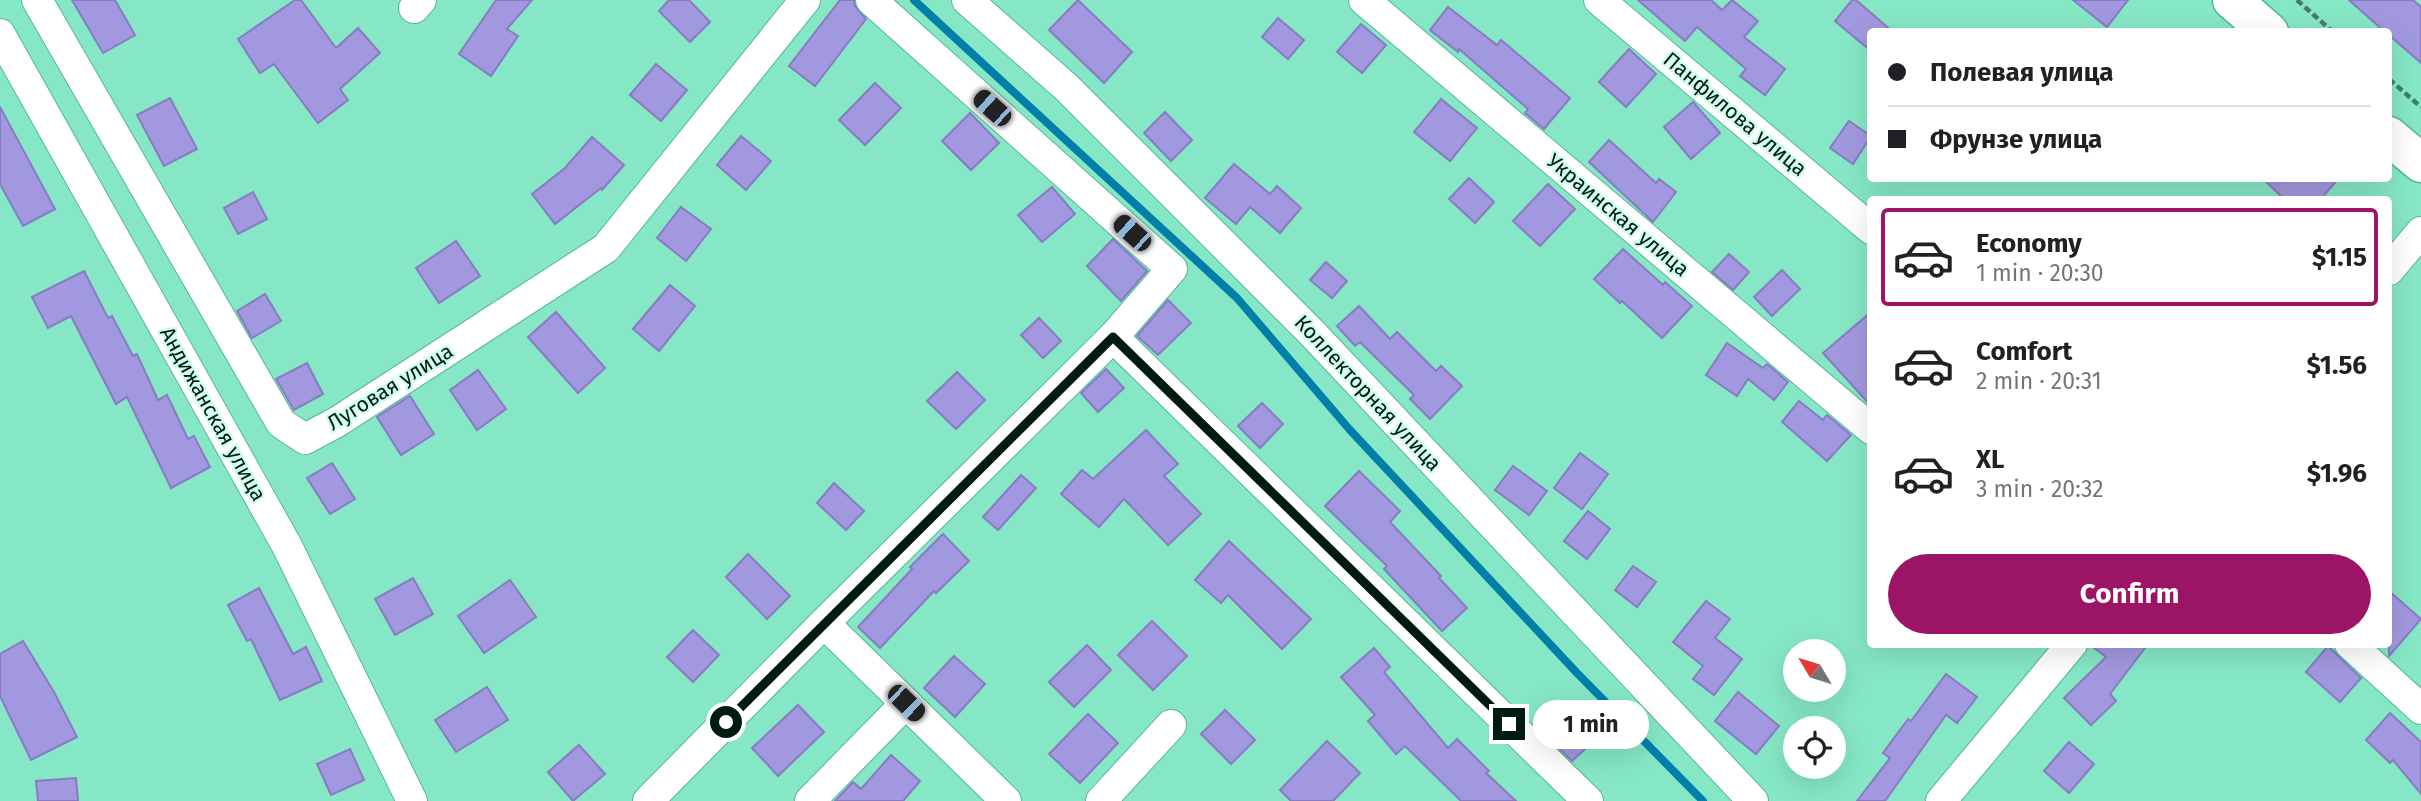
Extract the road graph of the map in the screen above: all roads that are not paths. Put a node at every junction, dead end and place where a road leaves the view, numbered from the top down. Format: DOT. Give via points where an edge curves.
graph roads {
  1 [pos="37,0"];
  2 [pos="805,0"];
  3 [pos="872,0"];
  4 [pos="967,0"];
  5 [pos="1364,0"];
  6 [pos="1599,0"];
  7 [pos="2232,0"];
  8 [pos="2264,28"];
  9 [pos="0,34"];
  10 [pos="2392,138"];
  11 [pos="2421,163"];
  12 [pos="1867,226"];
  13 [pos="2421,232"];
  14 [pos="2392,266"];
  15 [pos="1113,337"];
  16 [pos="1867,426"];
  17 [pos="824,622"];
  18 [pos="2069,648"];
  19 [pos="2354,648"];
  20 [pos="906,703"];
  21 [pos="2421,709"];
  22 [pos="1171,725"];
  23 [pos="412,801"];
  24 [pos="648,801"];
  25 [pos="810,801"];
  26 [pos="1006,801"];
  27 [pos="1101,801"];
  28 [pos="1588,801"];
  29 [pos="1753,801"];
  30 [pos="1941,801"];
  1 -- 2 [label="street, Луговая улица" via="281,423 305,439 606,248"];
  3 -- 15 [label="street" via="1172,269"];
  4 -- 29 [label="street, Коллекторная улица" via="1066,87 1311,332"];
  5 -- 16 [label="street, Украинская улица"];
  6 -- 12 [label="street, Панфилова улица"];
  7 -- 8 [label="main road"];
  9 -- 23 [label="street, Андижанская улица" via="287,546"];
  10 -- 11 [label="main road"];
  13 -- 14 [label="street"];
  15 -- 17 [label="street"];
  15 -- 28 [label="street"];
  17 -- 20 [label="street"];
  17 -- 24 [label="street"];
  18 -- 30 [label="street"];
  19 -- 21 [label="street"];
  20 -- 25 [label="street"];
  20 -- 26 [label="street"];
  22 -- 27 [label="street"];
}
